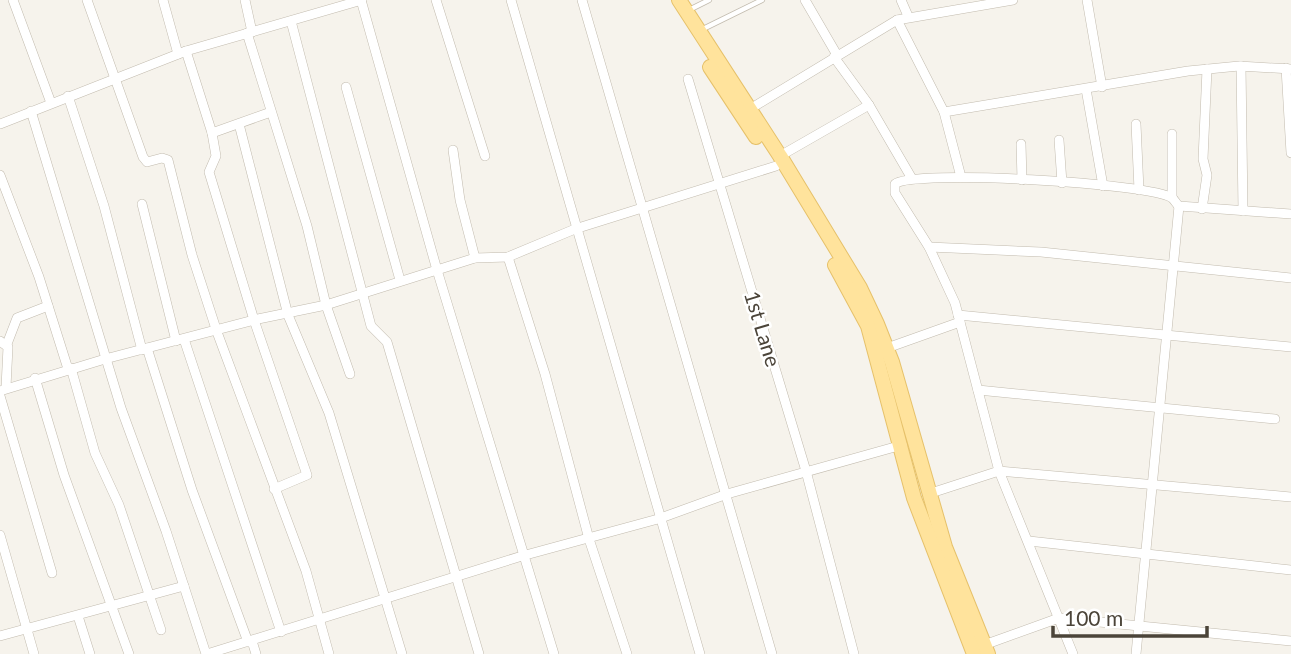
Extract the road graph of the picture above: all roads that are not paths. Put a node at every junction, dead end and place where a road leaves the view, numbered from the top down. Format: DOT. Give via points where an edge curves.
graph roads {
  1 [pos="13,0"];
  2 [pos="87,0"];
  3 [pos="163,0"];
  4 [pos="245,0"];
  5 [pos="362,0"];
  6 [pos="436,0"];
  7 [pos="510,0"];
  8 [pos="582,0"];
  9 [pos="668,0"];
  10 [pos="709,0"];
  11 [pos="762,0"];
  12 [pos="805,0"];
  13 [pos="901,0"];
  14 [pos="1013,0"];
  15 [pos="1087,0"];
  16 [pos="974,3"];
  17 [pos="328,5"];
  18 [pos="683,6"];
  19 [pos="908,16"];
  20 [pos="291,20"];
  21 [pos="897,20"];
  22 [pos="699,31"];
  23 [pos="249,33"];
  24 [pos="182,53"];
  25 [pos="836,56"];
  26 [pos="1241,66"];
  27 [pos="1207,69"];
  28 [pos="1288,69"];
  29 [pos="116,78"];
  30 [pos="688,79"];
  31 [pos="346,87"];
  32 [pos="1102,87"];
  33 [pos="1086,89"];
  34 [pos="68,96"];
  35 [pos="51,103"];
  36 [pos="869,105"];
  37 [pos="750,109"];
  38 [pos="31,111"];
  39 [pos="944,112"];
  40 [pos="271,113"];
  41 [pos="0,124"];
  42 [pos="239,124"];
  43 [pos="1136,124"];
  44 [pos="212,133"];
  45 [pos="1172,134"];
  46 [pos="1059,139"];
  47 [pos="1021,144"];
  48 [pos="453,150"];
  49 [pos="1291,153"];
  50 [pos="485,156"];
  51 [pos="778,161"];
  52 [pos="911,177"];
  53 [pos="961,177"];
  54 [pos="1,180"];
  55 [pos="1022,180"];
  56 [pos="1062,183"];
  57 [pos="719,185"];
  58 [pos="1102,186"];
  59 [pos="1139,190"];
  60 [pos="1171,197"];
  61 [pos="142,204"];
  62 [pos="1179,206"];
  63 [pos="642,208"];
  64 [pos="1202,209"];
  65 [pos="1243,211"];
  66 [pos="1291,214"];
  67 [pos="575,229"];
  68 [pos="929,247"];
  69 [pos="508,257"];
  70 [pos="475,258"];
  71 [pos="1172,266"];
  72 [pos="437,270"];
  73 [pos="1291,278"];
  74 [pos="400,280"];
  75 [pos="362,292"];
  76 [pos="859,296"];
  77 [pos="326,305"];
  78 [pos="48,306"];
  79 [pos="288,315"];
  80 [pos="959,318"];
  81 [pos="254,320"];
  82 [pos="217,332"];
  83 [pos="1165,336"];
  84 [pos="180,340"];
  85 [pos="3,343"];
  86 [pos="1291,347"];
  87 [pos="887,348"];
  88 [pos="144,349"];
  89 [pos="106,359"];
  90 [pos="69,369"];
  91 [pos="350,374"];
  92 [pos="35,378"];
  93 [pos="978,390"];
  94 [pos="2,391"];
  95 [pos="1160,406"];
  96 [pos="1275,419"];
  97 [pos="902,445"];
  98 [pos="913,460"];
  99 [pos="806,471"];
  100 [pos="999,471"];
  101 [pos="1153,483"];
  102 [pos="274,489"];
  103 [pos="727,494"];
  104 [pos="928,494"];
  105 [pos="1291,497"];
  106 [pos="659,519"];
  107 [pos="0,535"];
  108 [pos="589,539"];
  109 [pos="1029,541"];
  110 [pos="1146,553"];
  111 [pos="522,556"];
  112 [pos="1291,570"];
  113 [pos="52,573"];
  114 [pos="454,577"];
  115 [pos="184,586"];
  116 [pos="150,597"];
  117 [pos="385,599"];
  118 [pos="114,607"];
  119 [pos="78,616"];
  120 [pos="1059,618"];
  121 [pos="319,620"];
  122 [pos="1139,625"];
  123 [pos="27,628"];
  124 [pos="161,630"];
  125 [pos="281,632"];
  126 [pos="0,636"];
  127 [pos="250,641"];
  128 [pos="1291,641"];
  129 [pos="982,651"];
  130 [pos="34,654"];
  131 [pos="90,654"];
  132 [pos="129,654"];
  133 [pos="206,654"];
  134 [pos="256,654"];
  135 [pos="329,654"];
  136 [pos="402,654"];
  137 [pos="479,654"];
  138 [pos="554,654"];
  139 [pos="627,654"];
  140 [pos="699,654"];
  141 [pos="772,654"];
  142 [pos="854,654"];
  143 [pos="1073,654"];
  144 [pos="1136,654"];
  1 -- 35 [label="street"];
  2 -- 29 [label="street"];
  3 -- 24 [label="street"];
  4 -- 23 [label="street"];
  5 -- 17 [label="street"];
  5 -- 72 [label="street"];
  6 -- 50 [label="street"];
  7 -- 67 [label="street"];
  8 -- 63 [label="street"];
  9 -- 51 [label="main road"];
  10 -- 18 [label="lane"];
  11 -- 22 [label="lane"];
  12 -- 25 [label="street"];
  13 -- 19 [label="street"];
  14 -- 16 [label="street"];
  15 -- 32 [label="street"];
  16 -- 19 [label="street"];
  17 -- 20 [label="street"];
  18 -- 22 [label="main road"];
  19 -- 21 [label="street"];
  20 -- 23 [label="street"];
  20 -- 75 [label="street"];
  21 -- 25 [label="street"];
  21 -- 39 [label="street"];
  22 -- 37 [label="main road"];
  23 -- 24 [label="street"];
  23 -- 40 [label="street"];
  24 -- 29 [label="street"];
  24 -- 44 [label="street"];
  25 -- 36 [label="street"];
  25 -- 37 [label="street"];
  26 -- 27 [label="street"];
  26 -- 28 [label="street"];
  26 -- 65 [label="street"];
  27 -- 32 [label="street"];
  27 -- 64 [label="street" via="1203,159 1207,175"];
  28 -- 49 [label="street"];
  29 -- 34 [label="street"];
  29 -- 82 [label="street" via="145,160 168,160"];
  30 -- 57 [label="street, 1st Lane"];
  31 -- 74 [label="street"];
  32 -- 33 [label="street"];
  33 -- 39 [label="street"];
  33 -- 58 [label="street"];
  34 -- 35 [label="street"];
  34 -- 88 [label="street"];
  35 -- 38 [label="street"];
  36 -- 51 [label="street"];
  36 -- 52 [label="street"];
  37 -- 51 [label="main road"];
  38 -- 41 [label="street"];
  38 -- 89 [label="street"];
  39 -- 53 [label="street"];
  40 -- 42 [label="street"];
  40 -- 77 [label="street"];
  42 -- 44 [label="street"];
  42 -- 79 [label="street"];
  43 -- 59 [label="street"];
  44 -- 81 [label="street" via="216,156 209,172"];
  45 -- 60 [label="street"];
  46 -- 56 [label="street"];
  47 -- 55 [label="street"];
  48 -- 70 [label="street"];
  51 -- 57 [label="street"];
  51 -- 76 [label="main road"];
  52 -- 53 [label="street"];
  52 -- 68 [label="street" via="895,184 895,193"];
  53 -- 55 [label="street"];
  54 -- 78 [label="street"];
  55 -- 56 [label="street"];
  56 -- 58 [label="street"];
  57 -- 63 [label="street"];
  57 -- 99 [label="street, 1st Lane"];
  58 -- 59 [label="street"];
  59 -- 60 [label="street"];
  60 -- 62 [label="street"];
  61 -- 84 [label="street"];
  62 -- 64 [label="street"];
  62 -- 71 [label="street"];
  63 -- 67 [label="street"];
  63 -- 103 [label="street"];
  64 -- 65 [label="street"];
  65 -- 66 [label="street"];
  67 -- 69 [label="street"];
  67 -- 106 [label="street"];
  68 -- 71 [label="street" via="1041,252"];
  68 -- 80 [label="street"];
  69 -- 70 [label="street"];
  69 -- 108 [label="street"];
  70 -- 72 [label="street"];
  71 -- 73 [label="street"];
  71 -- 83 [label="street"];
  72 -- 74 [label="street"];
  72 -- 111 [label="street"];
  74 -- 75 [label="street"];
  75 -- 77 [label="street"];
  75 -- 114 [label="street" via="371,326 387,342"];
  76 -- 87 [label="main road"];
  76 -- 97 [label="main road"];
  77 -- 79 [label="street"];
  77 -- 91 [label="street"];
  78 -- 85 [label="street" via="16,318"];
  78 -- 90 [label="street"];
  79 -- 81 [label="street"];
  79 -- 117 [label="street" via="329,413"];
  80 -- 83 [label="street"];
  80 -- 87 [label="street"];
  80 -- 93 [label="street"];
  81 -- 82 [label="street"];
  81 -- 102 [label="street" via="307,476"];
  82 -- 84 [label="street"];
  82 -- 102 [label="street"];
  83 -- 86 [label="street"];
  83 -- 95 [label="street"];
  84 -- 88 [label="street"];
  84 -- 125 [label="street"];
  85 -- 94 [label="street"];
  87 -- 98 [label="main road"];
  88 -- 89 [label="street"];
  88 -- 127 [label="street"];
  89 -- 90 [label="street"];
  89 -- 115 [label="street"];
  90 -- 92 [label="street"];
  90 -- 116 [label="street" via="95,453 119,505"];
  92 -- 94 [label="street"];
  92 -- 118 [label="street" via="64,475"];
  93 -- 95 [label="street"];
  93 -- 100 [label="street"];
  94 -- 113 [label="street"];
  95 -- 96 [label="street"];
  95 -- 101 [label="street"];
  97 -- 98 [label="main road"];
  97 -- 99 [label="street"];
  98 -- 104 [label="main road"];
  98 -- 129 [label="main road" via="914,498"];
  99 -- 103 [label="street"];
  99 -- 142 [label="street, 1st Lane"];
  100 -- 101 [label="street"];
  100 -- 104 [label="street"];
  100 -- 109 [label="street"];
  101 -- 105 [label="street"];
  101 -- 110 [label="street"];
  102 -- 121 [label="street" via="306,571"];
  103 -- 106 [label="street"];
  103 -- 141 [label="street"];
  104 -- 129 [label="main road"];
  106 -- 108 [label="street"];
  106 -- 140 [label="street"];
  107 -- 123 [label="street"];
  108 -- 111 [label="street"];
  108 -- 139 [label="street"];
  109 -- 110 [label="street"];
  109 -- 120 [label="street"];
  110 -- 112 [label="street"];
  110 -- 122 [label="street"];
  111 -- 114 [label="street"];
  111 -- 138 [label="street"];
  114 -- 117 [label="street"];
  114 -- 137 [label="street"];
  115 -- 116 [label="street"];
  115 -- 133 [label="street"];
  116 -- 118 [label="street"];
  116 -- 124 [label="street"];
  117 -- 121 [label="street"];
  117 -- 136 [label="street"];
  118 -- 119 [label="street"];
  118 -- 132 [label="street"];
  119 -- 123 [label="street"];
  119 -- 131 [label="street"];
  120 -- 122 [label="street"];
  120 -- 129 [label="street"];
  120 -- 143 [label="street"];
  121 -- 125 [label="street"];
  121 -- 135 [label="street"];
  122 -- 128 [label="street"];
  122 -- 144 [label="street"];
  123 -- 126 [label="street"];
  123 -- 130 [label="street"];
  125 -- 127 [label="street"];
  127 -- 133 [label="street"];
  127 -- 134 [label="street"];
}
